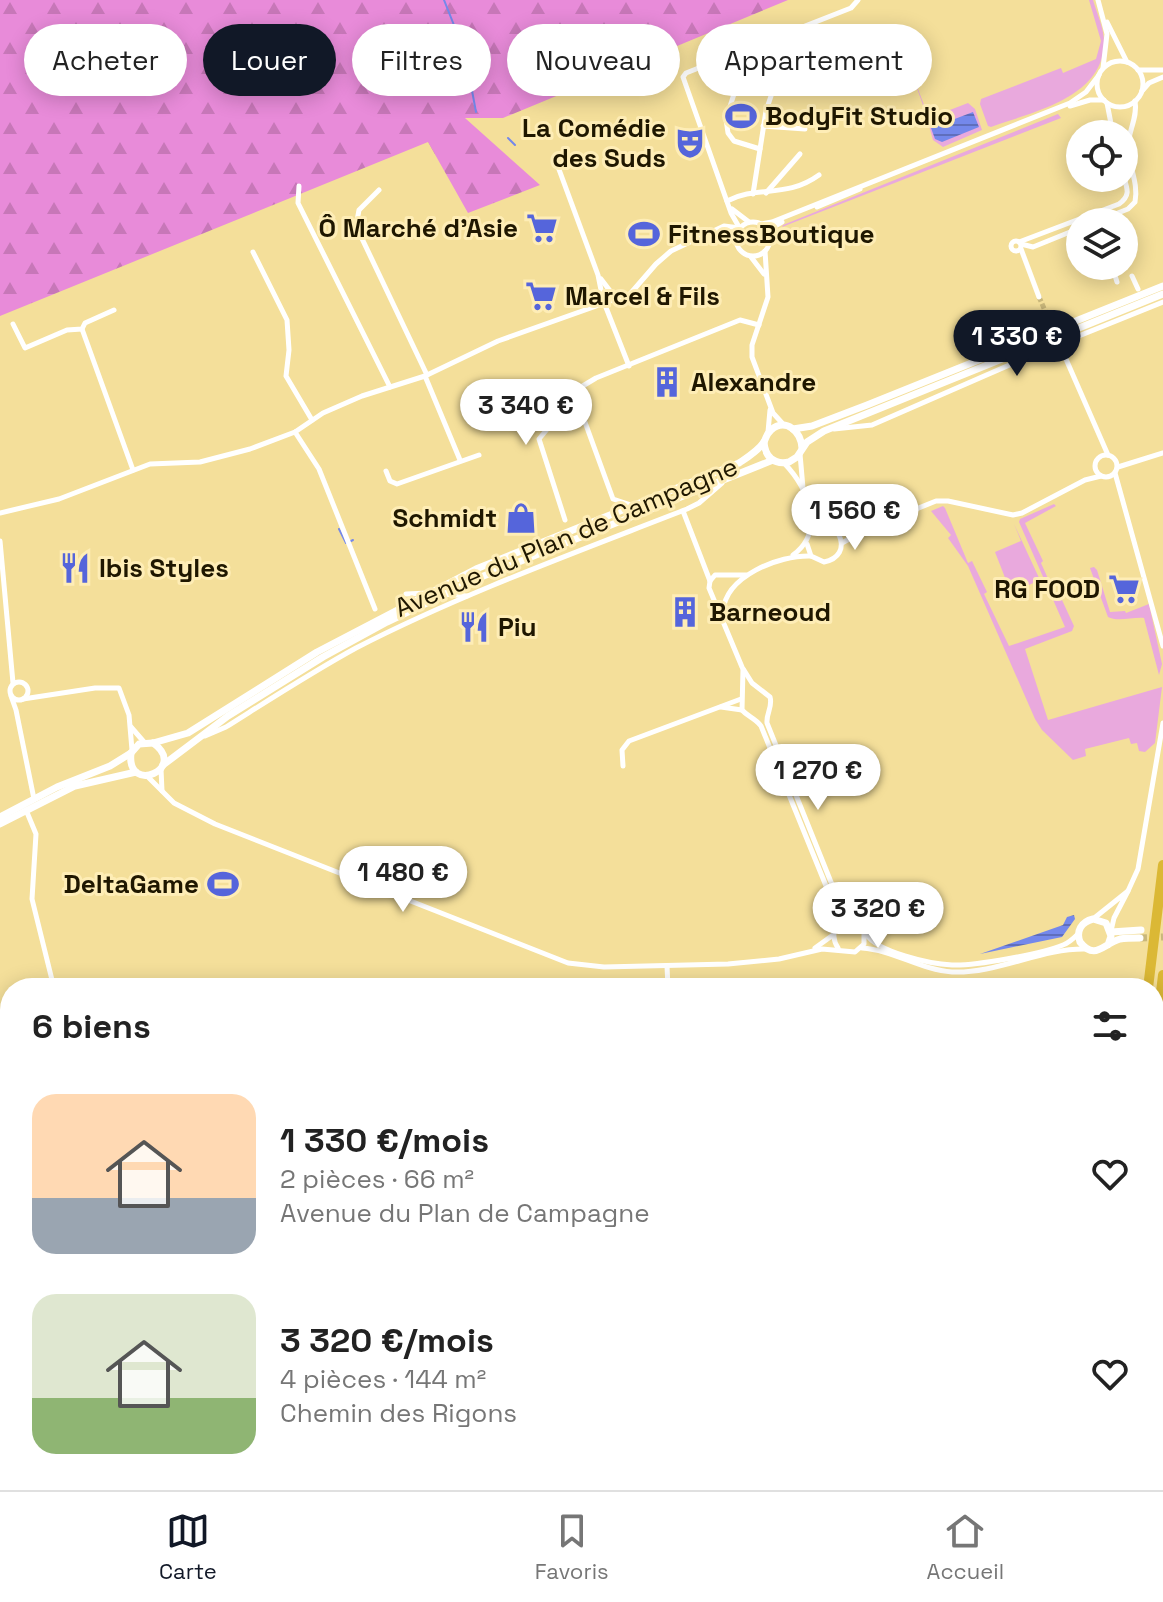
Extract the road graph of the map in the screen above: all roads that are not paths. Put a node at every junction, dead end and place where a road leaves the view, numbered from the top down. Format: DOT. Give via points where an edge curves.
graph roads {
  1 [pos="858,0"];
  2 [pos="1099,3"];
  3 [pos="1127,62"];
  4 [pos="1138,70"];
  5 [pos="1163,70"];
  6 [pos="1101,72"];
  7 [pos="1163,77"];
  8 [pos="1141,92"];
  9 [pos="733,96"];
  10 [pos="772,96"];
  11 [pos="1105,101"];
  12 [pos="1135,101"];
  13 [pos="1110,120"];
  14 [pos="763,126"];
  15 [pos="805,129"];
  16 [pos="760,149"];
  17 [pos="800,154"];
  18 [pos="557,164"];
  19 [pos="819,175"];
  20 [pos="299,186"];
  21 [pos="379,190"];
  22 [pos="1128,192"];
  23 [pos="753,194"];
  24 [pos="766,194"];
  25 [pos="728,202"];
  26 [pos="1129,208"];
  27 [pos="750,222"];
  28 [pos="761,224"];
  29 [pos="721,228"];
  30 [pos="740,228"];
  31 [pos="1066,234"];
  32 [pos="769,238"];
  33 [pos="736,240"];
  34 [pos="1019,246"];
  35 [pos="1033,247"];
  36 [pos="765,251"];
  37 [pos="253,252"];
  38 [pos="749,255"];
  39 [pos="1023,256"];
  40 [pos="598,275"];
  41 [pos="766,279"];
  42 [pos="1134,280"];
  43 [pos="1163,286"];
  44 [pos="1138,289"];
  45 [pos="1163,294"];
  46 [pos="1039,297"];
  47 [pos="617,300"];
  48 [pos="1163,302"];
  49 [pos="605,305"];
  50 [pos="114,310"];
  51 [pos="13,324"];
  52 [pos="759,325"];
  53 [pos="82,329"];
  54 [pos="1062,350"];
  55 [pos="629,366"];
  56 [pos="426,375"];
  57 [pos="390,387"];
  58 [pos="580,390"];
  59 [pos="768,402"];
  60 [pos="312,420"];
  61 [pos="790,427"];
  62 [pos="829,429"];
  63 [pos="295,432"];
  64 [pos="1098,435"];
  65 [pos="766,437"];
  66 [pos="801,450"];
  67 [pos="1163,453"];
  68 [pos="479,455"];
  69 [pos="1108,455"];
  70 [pos="1098,459"];
  71 [pos="460,460"];
  72 [pos="773,460"];
  73 [pos="784,463"];
  74 [pos="1116,467"];
  75 [pos="1095,468"];
  76 [pos="133,470"];
  77 [pos="386,471"];
  78 [pos="729,477"];
  79 [pos="1104,477"];
  80 [pos="1085,480"];
  81 [pos="804,493"];
  82 [pos="633,505"];
  83 [pos="1123,505"];
  84 [pos="683,511"];
  85 [pos="811,512"];
  86 [pos="0,513"];
  87 [pos="565,520"];
  88 [pos="825,527"];
  89 [pos="861,532"];
  90 [pos="810,534"];
  91 [pos="839,535"];
  92 [pos="0,541"];
  93 [pos="807,543"];
  94 [pos="842,543"];
  95 [pos="811,556"];
  96 [pos="790,558"];
  97 [pos="746,575"];
  98 [pos="727,576"];
  99 [pos="710,581"];
  100 [pos="732,587"];
  101 [pos="711,592"];
  102 [pos="430,593"];
  103 [pos="406,594"];
  104 [pos="444,594"];
  105 [pos="727,595"];
  106 [pos="468,597"];
  107 [pos="375,609"];
  108 [pos="723,617"];
  109 [pos="1163,646"];
  110 [pos="742,667"];
  111 [pos="20,683"];
  112 [pos="759,688"];
  113 [pos="11,696"];
  114 [pos="45,696"];
  115 [pos="742,697"];
  116 [pos="21,700"];
  117 [pos="720,707"];
  118 [pos="16,710"];
  119 [pos="742,710"];
  120 [pos="766,715"];
  121 [pos="756,718"];
  122 [pos="1163,723"];
  123 [pos="131,727"];
  124 [pos="195,740"];
  125 [pos="144,742"];
  126 [pos="153,743"];
  127 [pos="131,752"];
  128 [pos="623,766"];
  129 [pos="162,767"];
  130 [pos="136,772"];
  131 [pos="147,776"];
  132 [pos="162,792"];
  133 [pos="34,799"];
  134 [pos="25,810"];
  135 [pos="0,817"];
  136 [pos="0,824"];
  137 [pos="1163,865"];
  138 [pos="1128,891"];
  139 [pos="1093,919"];
  140 [pos="852,920"];
  141 [pos="835,927"];
  142 [pos="1111,932"];
  143 [pos="866,933"];
  144 [pos="1078,933"];
  145 [pos="833,935"];
  146 [pos="1108,945"];
  147 [pos="861,948"];
  148 [pos="838,949"];
  149 [pos="1086,949"];
  150 [pos="811,950"];
  151 [pos="667,966"];
  152 [pos="52,978"];
  153 [pos="668,978"];
  154 [pos="1149,978"];
  1 -- 25 [label="street" via="851,8 683,77"];
  2 -- 3 [label="street"];
  2 -- 6 [label="street" via="1107,34"];
  3 -- 4 [label="street"];
  3 -- 6 [label="street" via="1113,62"];
  4 -- 5 [label="street"];
  4 -- 8 [label="street"];
  6 -- 11 [label="street" via="1097,88"];
  6 -- 28 [label="street" via="1070,103"];
  7 -- 8 [label="street"];
  8 -- 12 [label="street"];
  9 -- 16 [label="street" via="728,133 734,141"];
  10 -- 14 [label="street"];
  11 -- 12 [label="street" via="1124,106"];
  11 -- 13 [label="street"];
  11 -- 32 [label="street" via="1071,106 807,211 776,225"];
  12 -- 26 [label="street" via="1128,149 1135,202"];
  14 -- 15 [label="street"];
  14 -- 16 [label="street"];
  16 -- 23 [label="street"];
  17 -- 24 [label="street"];
  18 -- 40 [label="street"];
  19 -- 24 [label="street"];
  20 -- 57 [label="street" via="300,207"];
  21 -- 56 [label="street" via="359,210 356,226"];
  22 -- 34 [label="street" via="1119,204"];
  23 -- 24 [label="street"];
  23 -- 25 [label="street"];
  25 -- 27 [label="street"];
  25 -- 29 [label="street" via="729,216"];
  25 -- 30 [label="street"];
  27 -- 28 [label="street"];
  27 -- 30 [label="street"];
  28 -- 32 [label="street"];
  29 -- 30 [label="street"];
  29 -- 33 [label="street"];
  29 -- 47 [label="street" via="667,254 633,292"];
  30 -- 33 [label="street"];
  31 -- 35 [label="street"];
  32 -- 36 [label="street"];
  33 -- 38 [label="street"];
  34 -- 35 [label="street"];
  34 -- 39 [label="street"];
  35 -- 39 [label="street"];
  36 -- 38 [label="street"];
  36 -- 41 [label="street"];
  37 -- 60 [label="street" via="287,320 286,376"];
  38 -- 41 [label="street"];
  39 -- 46 [label="street"];
  40 -- 47 [label="street"];
  40 -- 49 [label="street"];
  41 -- 52 [label="street" via="766,306"];
  42 -- 44 [label="street"];
  43 -- 61 [label="main road" via="812,426"];
  45 -- 62 [label="main road"];
  47 -- 49 [label="street"];
  48 -- 62 [label="street" via="872,425"];
  49 -- 55 [label="street"];
  49 -- 56 [label="street" via="498,341"];
  50 -- 53 [label="street"];
  51 -- 53 [label="street" via="25,348"];
  52 -- 55 [label="street" via="740,320"];
  52 -- 59 [label="street" via="752,357"];
  53 -- 76 [label="street"];
  54 -- 64 [label="street"];
  55 -- 58 [label="street" via="586,382"];
  56 -- 57 [label="street"];
  56 -- 71 [label="street"];
  57 -- 60 [label="street"];
  58 -- 82 [label="street" via="578,403 613,499"];
  58 -- 87 [label="street" via="539,439"];
  59 -- 61 [label="street" via="775,418"];
  59 -- 65 [label="street"];
  60 -- 63 [label="street"];
  61 -- 65 [label="main road" via="778,426"];
  61 -- 66 [label="main road" via="799,435"];
  62 -- 66 [label="main road"];
  63 -- 76 [label="street" via="208,461 161,462"];
  63 -- 107 [label="street" via="319,469"];
  64 -- 69 [label="street"];
  64 -- 70 [label="street"];
  65 -- 72 [label="main road" via="766,453"];
  65 -- 82 [label="main road, Avenue du Plan de Campagne" via="739,463"];
  66 -- 73 [label="main road"];
  66 -- 81 [label="street"];
  67 -- 74 [label="street"];
  68 -- 71 [label="street"];
  69 -- 70 [label="street"];
  69 -- 74 [label="street"];
  70 -- 75 [label="street"];
  71 -- 77 [label="street" via="397,484"];
  72 -- 73 [label="main road"];
  72 -- 78 [label="main road, Avenue du Plan de Campagne"];
  73 -- 81 [label="street"];
  74 -- 79 [label="street"];
  74 -- 83 [label="street"];
  75 -- 79 [label="street"];
  75 -- 80 [label="street"];
  76 -- 86 [label="street" via="59,499"];
  78 -- 84 [label="street"];
  78 -- 104 [label="main road, Avenue du Plan de Campagne"];
  79 -- 80 [label="street"];
  79 -- 83 [label="street"];
  80 -- 89 [label="street" via="1022,513 999,514 942,500"];
  81 -- 85 [label="street"];
  82 -- 102 [label="main road, Avenue du Plan de Campagne"];
  83 -- 109 [label="street"];
  84 -- 99 [label="street"];
  84 -- 106 [label="street"];
  85 -- 88 [label="street"];
  85 -- 90 [label="street"];
  88 -- 90 [label="street"];
  88 -- 91 [label="street"];
  89 -- 91 [label="street"];
  89 -- 94 [label="street"];
  90 -- 93 [label="street"];
  91 -- 94 [label="street"];
  92 -- 111 [label="street" via="10,663"];
  93 -- 95 [label="street"];
  93 -- 96 [label="street"];
  94 -- 95 [label="street" via="832,560"];
  95 -- 96 [label="street"];
  96 -- 97 [label="street"];
  97 -- 98 [label="street"];
  97 -- 100 [label="street"];
  98 -- 99 [label="street" via="719,574"];
  98 -- 100 [label="street"];
  99 -- 101 [label="street"];
  100 -- 105 [label="street"];
  101 -- 105 [label="street"];
  101 -- 108 [label="street"];
  102 -- 103 [label="street"];
  102 -- 126 [label="main road, Avenue du Plan de Campagne" via="317,652 188,733"];
  104 -- 106 [label="street"];
  104 -- 124 [label="main road, Avenue du Plan de Campagne" via="323,657"];
  105 -- 108 [label="street"];
  106 -- 124 [label="street" via="354,650"];
  108 -- 110 [label="street"];
  110 -- 112 [label="street"];
  110 -- 115 [label="street"];
  111 -- 113 [label="street" via="10,688"];
  111 -- 114 [label="street"];
  111 -- 116 [label="street" via="28,693"];
  112 -- 115 [label="street"];
  112 -- 120 [label="street" via="771,701"];
  113 -- 116 [label="street"];
  113 -- 118 [label="street"];
  114 -- 116 [label="street"];
  114 -- 123 [label="street" via="115,686 122,692"];
  115 -- 117 [label="street"];
  115 -- 119 [label="street"];
  116 -- 118 [label="street"];
  117 -- 119 [label="street"];
  117 -- 128 [label="street" via="629,741 622,750"];
  118 -- 133 [label="street"];
  119 -- 121 [label="street"];
  120 -- 121 [label="street"];
  120 -- 140 [label="street" via="841,907"];
  121 -- 141 [label="street" via="835,908"];
  122 -- 138 [label="street" via="1138,869"];
  123 -- 125 [label="street"];
  123 -- 127 [label="street"];
  124 -- 129 [label="main road, Avenue du Plan de Campagne"];
  125 -- 126 [label="main road"];
  125 -- 127 [label="main road"];
  126 -- 129 [label="main road" via="164,755"];
  127 -- 130 [label="main road"];
  127 -- 133 [label="main road"];
  129 -- 131 [label="main road"];
  129 -- 132 [label="street"];
  130 -- 131 [label="main road"];
  130 -- 134 [label="main road" via="75,786"];
  131 -- 132 [label="street"];
  132 -- 151 [label="street" via="215,824 557,959 592,967"];
  133 -- 135 [label="main road"];
  134 -- 136 [label="main road"];
  134 -- 152 [label="street" via="36,834 32,899"];
  137 -- 154 [label="highway"];
  138 -- 139 [label="street"];
  138 -- 142 [label="street"];
  139 -- 142 [label="main road"];
  139 -- 144 [label="main road"];
  140 -- 141 [label="street"];
  140 -- 143 [label="street"];
  141 -- 145 [label="street"];
  142 -- 146 [label="main road"];
  142 -- 146 [label="main road" via="1140,934"];
  143 -- 144 [label="street" via="875,945 955,965 1060,946"];
  143 -- 147 [label="street"];
  144 -- 149 [label="main road"];
  145 -- 148 [label="street"];
  145 -- 150 [label="street"];
  146 -- 149 [label="main road" via="1099,951"];
  147 -- 148 [label="street" via="849,953"];
  147 -- 149 [label="street" via="952,972"];
  148 -- 150 [label="street"];
  150 -- 151 [label="street" via="753,962"];
  151 -- 153 [label="street"];
}
